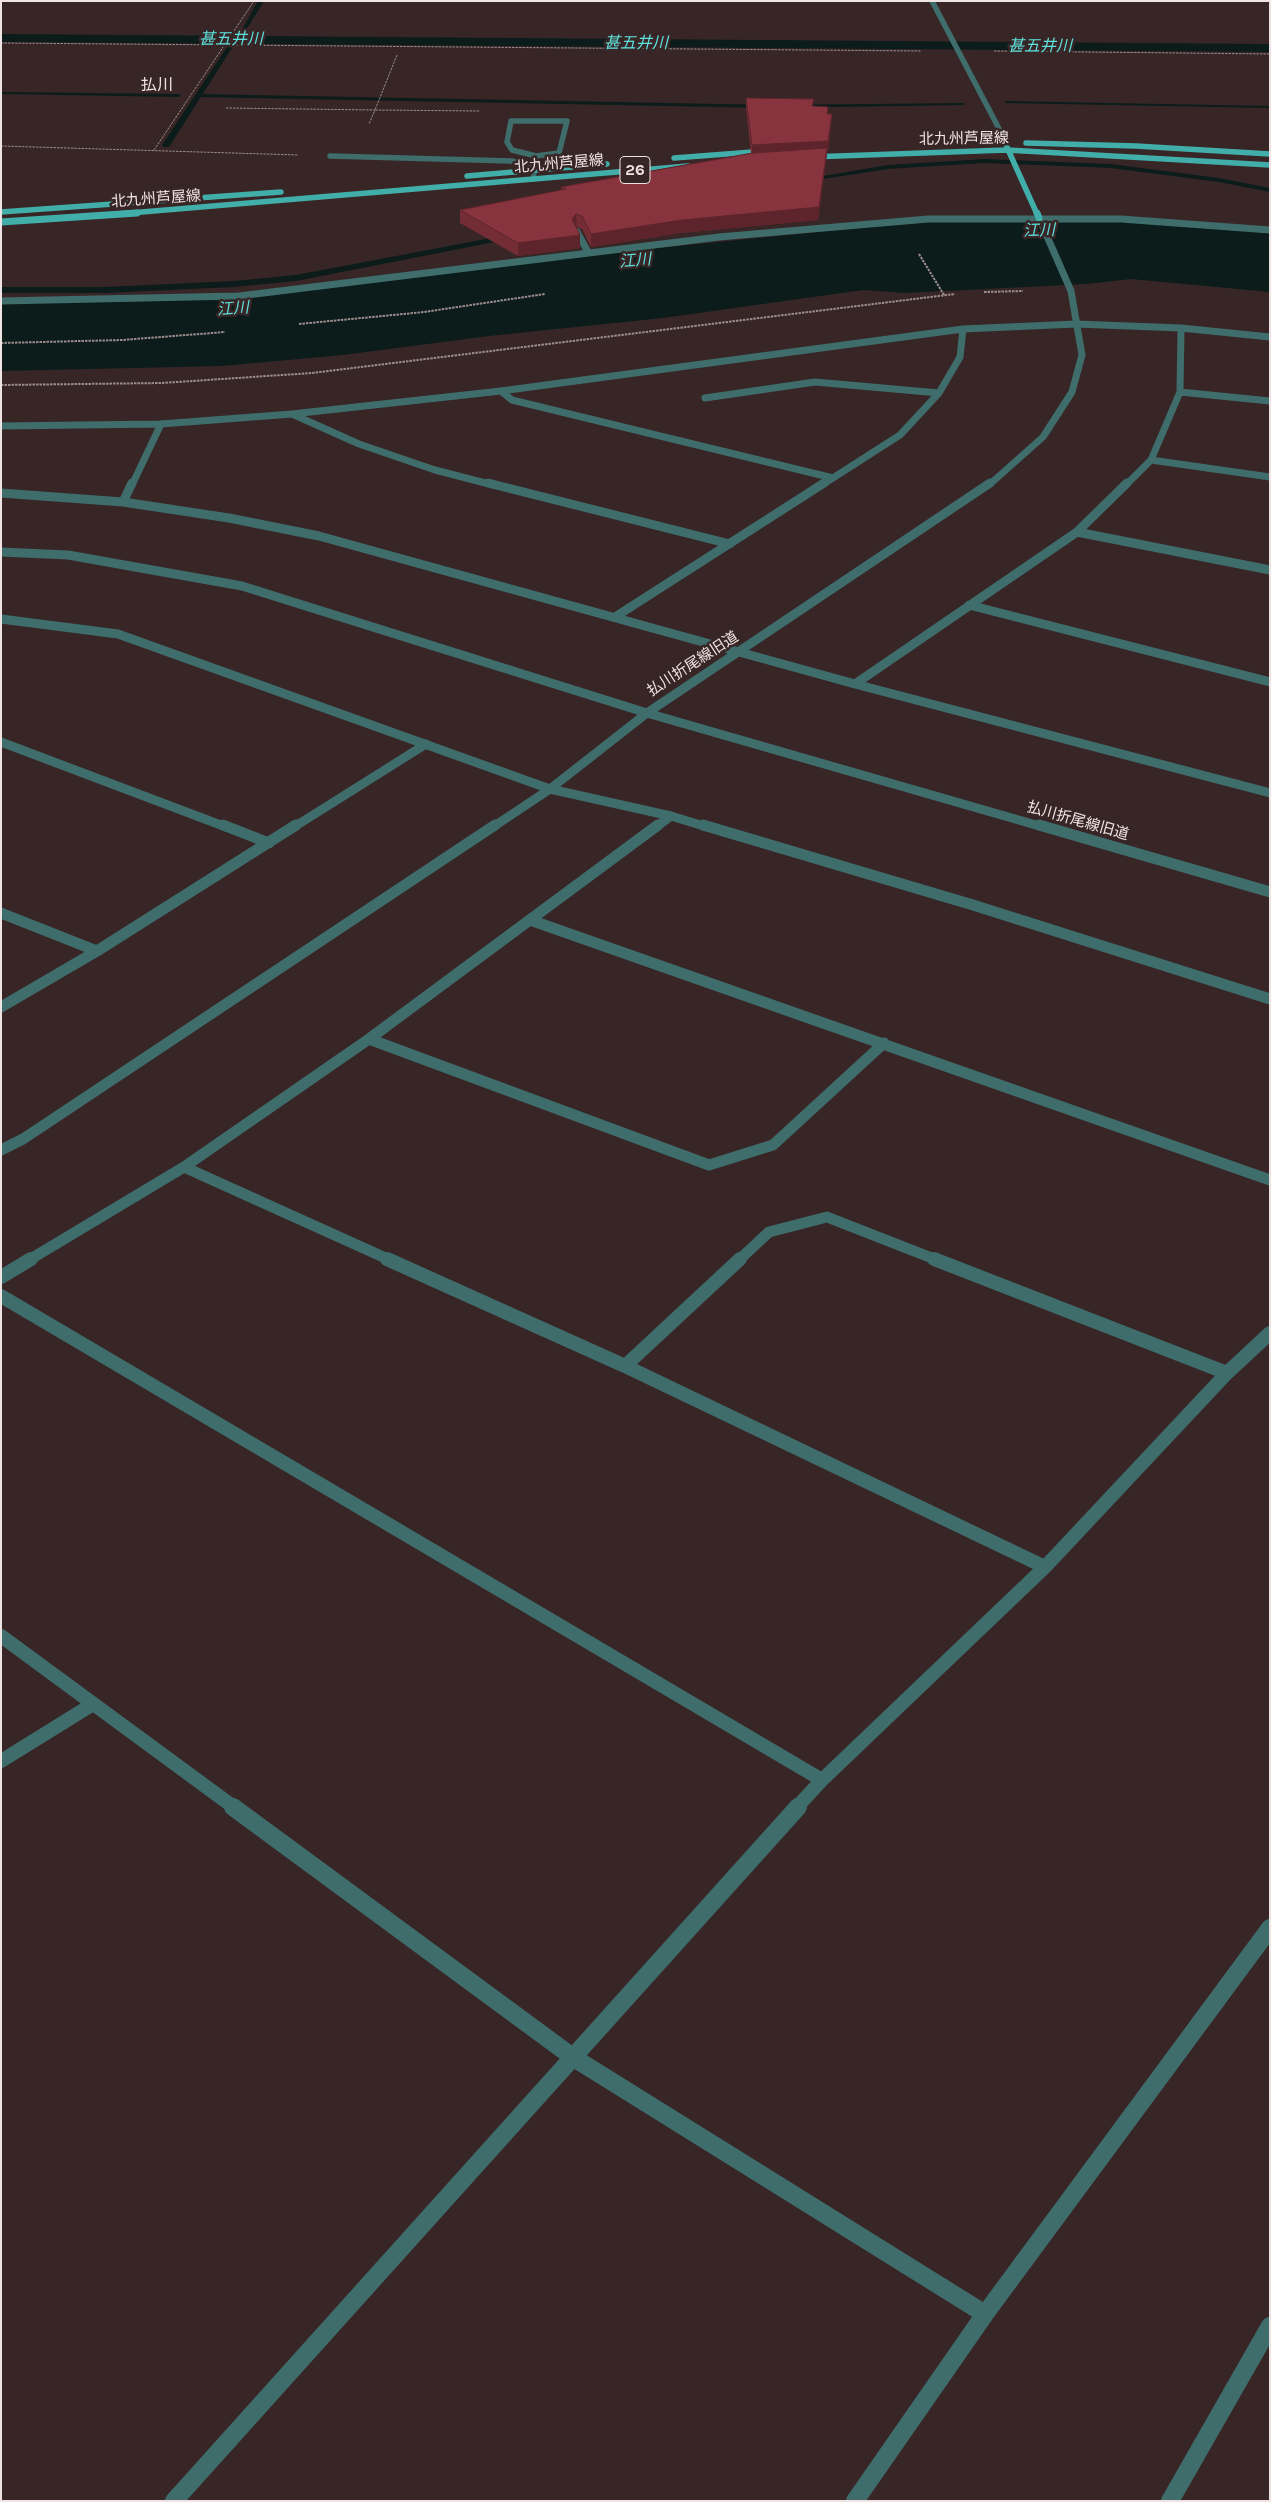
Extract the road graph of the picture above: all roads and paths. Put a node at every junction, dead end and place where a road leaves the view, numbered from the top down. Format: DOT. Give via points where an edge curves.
graph roads {
  1 [pos="254,1"];
  2 [pos="932,1"];
  3 [pos="1,43"];
  4 [pos="225,45"];
  5 [pos="957,51"];
  6 [pos="1270,54"];
  7 [pos="397,55"];
  8 [pos="226,108"];
  9 [pos="375,110"];
  10 [pos="511,121"];
  11 [pos="997,142"];
  12 [pos="1006,142"];
  13 [pos="1,146"];
  14 [pos="153,150"];
  15 [pos="1007,150"];
  16 [pos="771,151"];
  17 [pos="1270,154"];
  18 [pos="330,156"];
  19 [pos="536,156"];
  20 [pos="804,157"];
  21 [pos="669,159"];
  22 [pos="612,164"];
  23 [pos="699,165"];
  24 [pos="1270,165"];
  25 [pos="533,167"];
  26 [pos="457,177"];
  27 [pos="534,179"];
  28 [pos="290,191"];
  29 [pos="1,212"];
  30 [pos="1040,219"];
  31 [pos="1,222"];
  32 [pos="1270,230"];
  33 [pos="578,232"];
  34 [pos="588,252"];
  35 [pos="937,283"];
  36 [pos="1024,291"];
  37 [pos="980,293"];
  38 [pos="962,294"];
  39 [pos="944,295"];
  40 [pos="1,301"];
  41 [pos="1076,324"];
  42 [pos="1181,328"];
  43 [pos="963,329"];
  44 [pos="1270,337"];
  45 [pos="1,385"];
  46 [pos="502,391"];
  47 [pos="1180,392"];
  48 [pos="939,393"];
  49 [pos="704,398"];
  50 [pos="1270,401"];
  51 [pos="292,414"];
  52 [pos="160,424"];
  53 [pos="1,426"];
  54 [pos="1150,460"];
  55 [pos="833,478"];
  56 [pos="1270,478"];
  57 [pos="1,493"];
  58 [pos="124,502"];
  59 [pos="1077,532"];
  60 [pos="730,544"];
  61 [pos="1,552"];
  62 [pos="1270,570"];
  63 [pos="969,605"];
  64 [pos="615,617"];
  65 [pos="1,619"];
  66 [pos="738,652"];
  67 [pos="1270,682"];
  68 [pos="855,684"];
  69 [pos="647,713"];
  70 [pos="1,742"];
  71 [pos="426,744"];
  72 [pos="550,788"];
  73 [pos="1270,793"];
  74 [pos="671,816"];
  75 [pos="268,843"];
  76 [pos="1270,892"];
  77 [pos="1,912"];
  78 [pos="530,920"];
  79 [pos="97,952"];
  80 [pos="1270,999"];
  81 [pos="1,1008"];
  82 [pos="369,1039"];
  83 [pos="884,1043"];
  84 [pos="1,1150"];
  85 [pos="184,1167"];
  86 [pos="1270,1180"];
  87 [pos="1,1277"];
  88 [pos="1,1296"];
  89 [pos="1270,1333"];
  90 [pos="625,1366"];
  91 [pos="1227,1373"];
  92 [pos="1045,1567"];
  93 [pos="1,1636"];
  94 [pos="93,1704"];
  95 [pos="1,1761"];
  96 [pos="822,1780"];
  97 [pos="1270,1928"];
  98 [pos="574,2058"];
  99 [pos="985,2314"];
  100 [pos="1270,2326"];
  101 [pos="174,2501"];
  102 [pos="855,2501"];
  103 [pos="1170,2501"];
  1 -- 4 [label="path"];
  2 -- 5 [label="street"];
  3 -- 4 [label="path"];
  4 -- 5 [label="path"];
  4 -- 14 [label="path"];
  5 -- 6 [label="path"];
  5 -- 12 [label="street"];
  7 -- 9 [label="path"];
  8 -- 9 [label="path"];
  9 -- 10 [label="path" via="493,112"];
  10 -- 19 [label="street" via="508,142 512,150"];
  10 -- 19 [label="street" via="567,121 559,153"];
  11 -- 12 [label="main road, 北九州芦屋線"];
  12 -- 15 [label="main road"];
  12 -- 17 [label="main road, 北九州芦屋線"];
  13 -- 14 [label="path"];
  14 -- 18 [label="path"];
  15 -- 20 [label="main road, 北九州芦屋線"];
  15 -- 24 [label="main road, 北九州芦屋線"];
  15 -- 30 [label="main road"];
  16 -- 21 [label="main road, 26"];
  18 -- 25 [label="street" via="511,161"];
  19 -- 25 [label="street"];
  22 -- 25 [label="main road, 北九州芦屋線 / 26"];
  23 -- 27 [label="main road, 北九州芦屋線 / 26"];
  25 -- 26 [label="main road, 北九州芦屋線 / 26"];
  25 -- 27 [label="street"];
  27 -- 31 [label="main road, 北九州芦屋線 / 26" via="181,210"];
  28 -- 29 [label="main road, 北九州芦屋線"];
  30 -- 32 [label="street" via="1172,221"];
  30 -- 34 [label="street" via="928,219"];
  30 -- 41 [label="street, 払川折尾線旧道" via="1071,291"];
  33 -- 34 [label="street"];
  34 -- 40 [label="street" via="239,296"];
  35 -- 39 [label="path"];
  36 -- 37 [label="path"];
  38 -- 39 [label="path"];
  39 -- 45 [label="path" via="312,373 162,383"];
  41 -- 42 [label="street"];
  41 -- 43 [label="street"];
  41 -- 66 [label="street, 払川折尾線旧道" via="1082,355 1072,392 1043,437 986,488"];
  42 -- 44 [label="street"];
  42 -- 47 [label="street"];
  43 -- 46 [label="street"];
  43 -- 48 [label="street" via="960,357"];
  46 -- 51 [label="street"];
  46 -- 55 [label="street" via="512,400"];
  47 -- 50 [label="street"];
  47 -- 54 [label="street"];
  48 -- 49 [label="street" via="815,382"];
  48 -- 55 [label="street" via="900,435"];
  51 -- 52 [label="street"];
  51 -- 60 [label="street" via="359,444 435,470"];
  52 -- 53 [label="street"];
  52 -- 58 [label="street"];
  54 -- 56 [label="street"];
  54 -- 59 [label="street"];
  55 -- 60 [label="street"];
  57 -- 58 [label="street"];
  58 -- 64 [label="street" via="319,536"];
  59 -- 62 [label="street"];
  59 -- 63 [label="street"];
  60 -- 64 [label="street"];
  61 -- 69 [label="street" via="68,555 242,586"];
  63 -- 67 [label="street"];
  63 -- 68 [label="street"];
  64 -- 66 [label="street"];
  65 -- 71 [label="street" via="118,634"];
  66 -- 68 [label="street"];
  66 -- 69 [label="street, 払川折尾線旧道"];
  68 -- 73 [label="street"];
  69 -- 72 [label="street"];
  69 -- 76 [label="street, 払川折尾線旧道"];
  70 -- 75 [label="street"];
  71 -- 72 [label="street"];
  71 -- 75 [label="street"];
  72 -- 74 [label="street"];
  72 -- 84 [label="street" via="23,1139"];
  74 -- 78 [label="street"];
  74 -- 80 [label="street" via="973,905"];
  75 -- 79 [label="street"];
  77 -- 79 [label="street"];
  78 -- 82 [label="street"];
  78 -- 83 [label="street"];
  79 -- 81 [label="street"];
  82 -- 83 [label="street" via="709,1165 773,1145"];
  82 -- 85 [label="street"];
  83 -- 86 [label="street"];
  85 -- 87 [label="street"];
  85 -- 90 [label="street"];
  88 -- 96 [label="street"];
  89 -- 91 [label="street"];
  90 -- 91 [label="street" via="770,1232 827,1217"];
  90 -- 92 [label="street"];
  91 -- 92 [label="street"];
  92 -- 96 [label="street"];
  93 -- 94 [label="street"];
  94 -- 95 [label="street"];
  94 -- 98 [label="street"];
  96 -- 98 [label="street"];
  97 -- 99 [label="street"];
  98 -- 99 [label="street"];
  98 -- 101 [label="street"];
  99 -- 102 [label="street"];
  100 -- 103 [label="street"];
}
